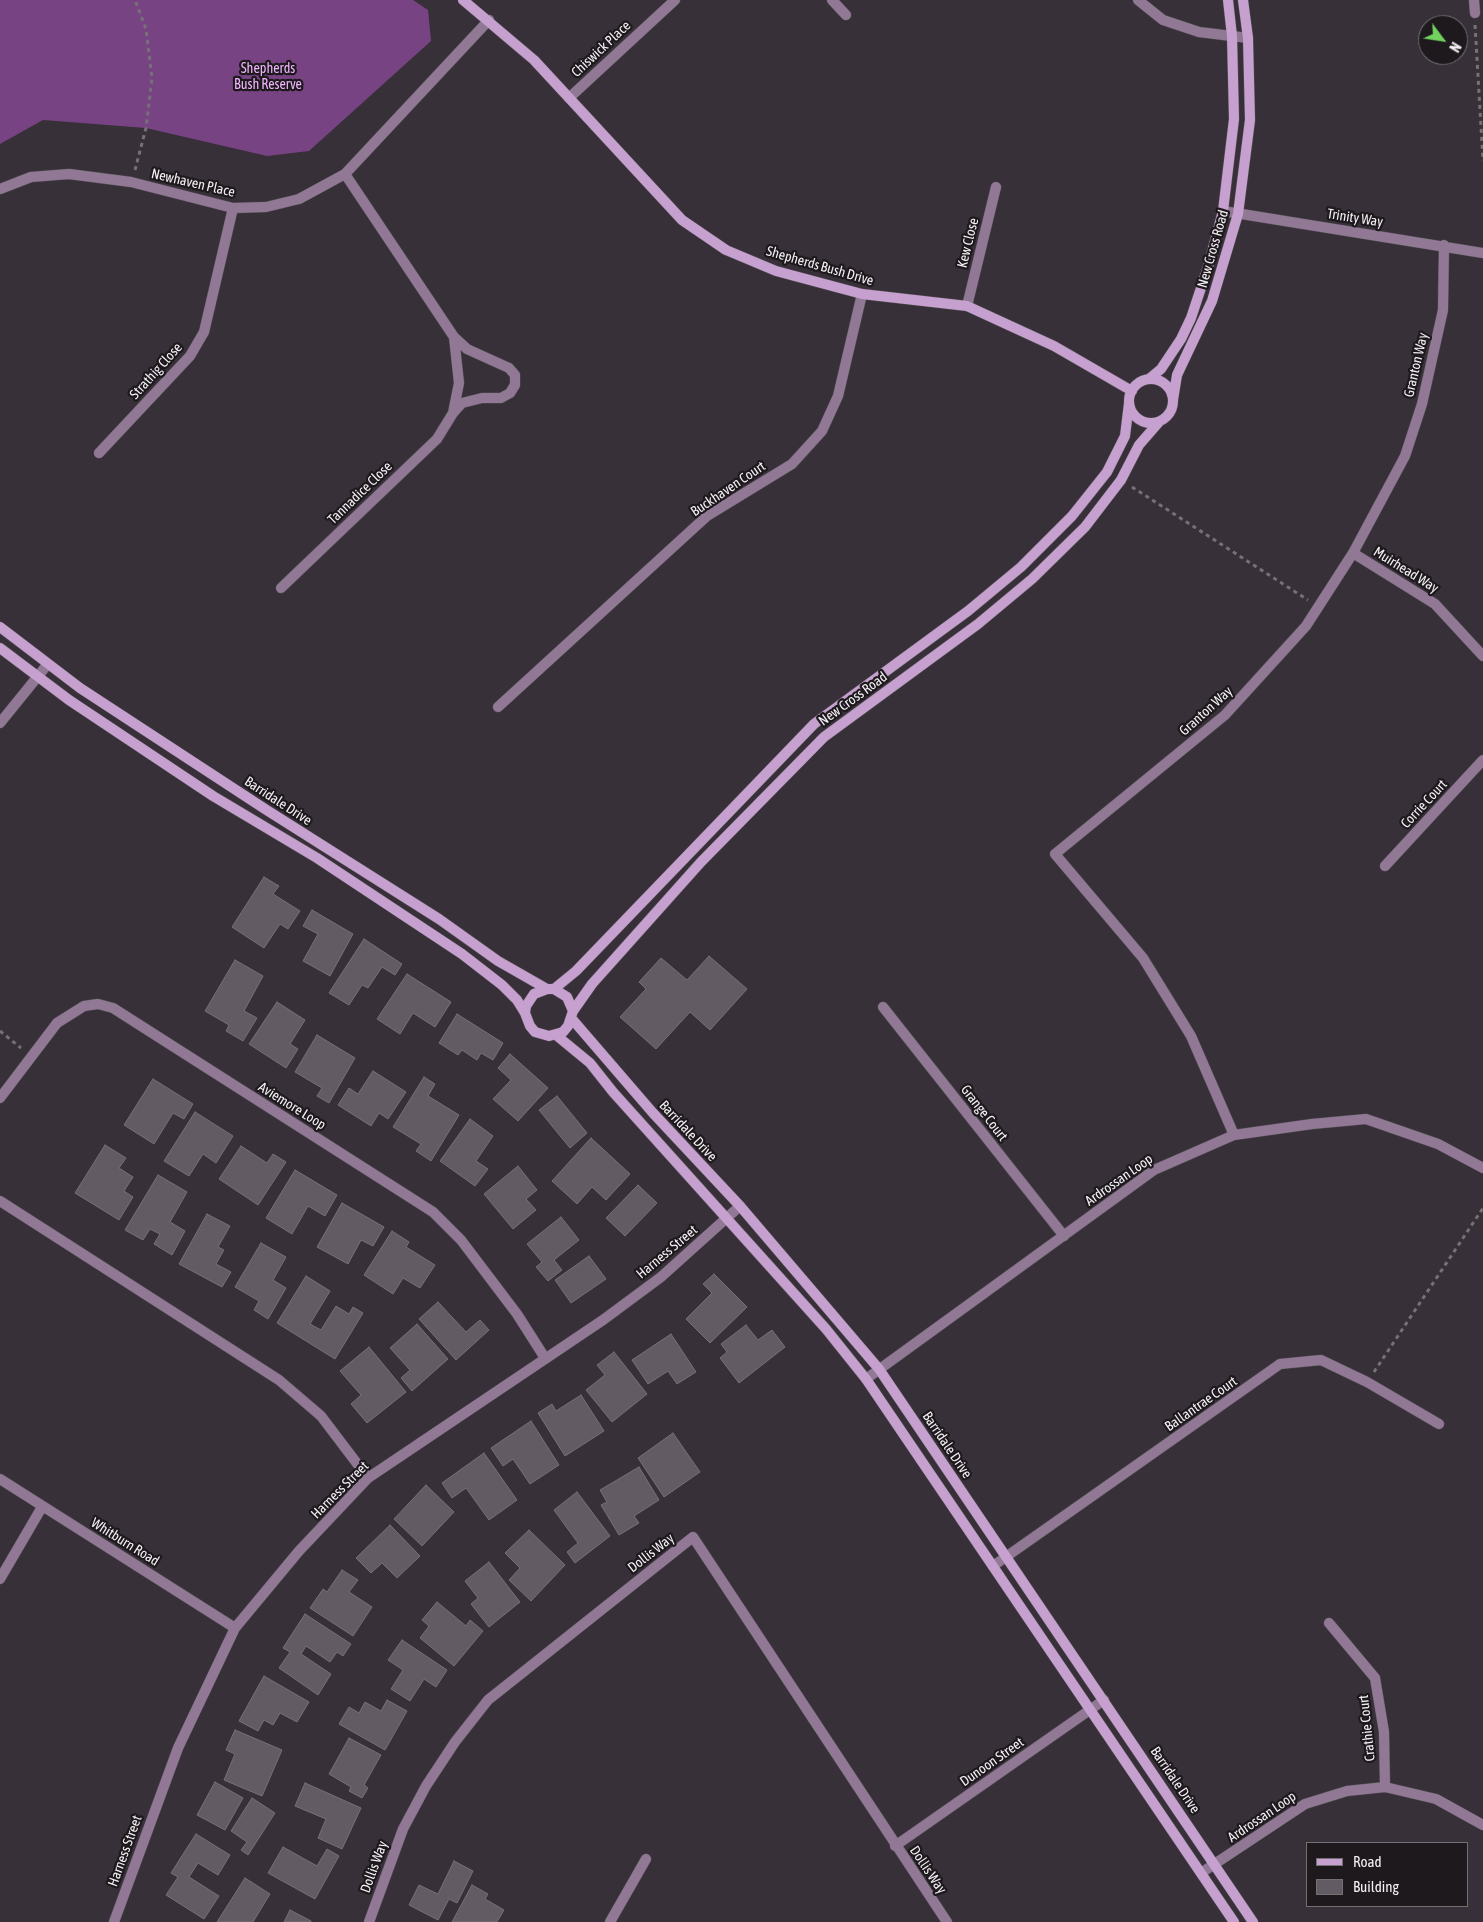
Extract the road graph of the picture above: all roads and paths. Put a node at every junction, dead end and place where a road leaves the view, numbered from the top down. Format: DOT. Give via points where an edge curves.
graph roads {
  1 [pos="135,0"];
  2 [pos="463,0"];
  3 [pos="675,0"];
  4 [pos="832,0"];
  5 [pos="1138,0"];
  6 [pos="1228,0"];
  7 [pos="1243,0"];
  8 [pos="1474,0"];
  9 [pos="1475,12"];
  10 [pos="846,15"];
  11 [pos="489,20"];
  12 [pos="1232,36"];
  13 [pos="1248,38"];
  14 [pos="569,98"];
  15 [pos="1483,161"];
  16 [pos="345,174"];
  17 [pos="131,182"];
  18 [pos="996,186"];
  19 [pos="0,189"];
  20 [pos="233,208"];
  21 [pos="1223,211"];
  22 [pos="1238,214"];
  23 [pos="1444,245"];
  24 [pos="1483,253"];
  25 [pos="862,294"];
  26 [pos="967,306"];
  27 [pos="454,337"];
  28 [pos="1149,379"];
  29 [pos="1132,391"];
  30 [pos="1173,400"];
  31 [pos="1129,404"];
  32 [pos="452,413"];
  33 [pos="1158,422"];
  34 [pos="99,453"];
  35 [pos="1121,480"];
  36 [pos="1353,553"];
  37 [pos="281,588"];
  38 [pos="1317,606"];
  39 [pos="0,627"];
  40 [pos="0,648"];
  41 [pos="1483,656"];
  42 [pos="47,665"];
  43 [pos="38,678"];
  44 [pos="498,706"];
  45 [pos="0,723"];
  46 [pos="1483,760"];
  47 [pos="1385,866"];
  48 [pos="550,989"];
  49 [pos="883,1007"];
  50 [pos="525,1013"];
  51 [pos="572,1015"];
  52 [pos="0,1031"];
  53 [pos="556,1035"];
  54 [pos="32,1057"];
  55 [pos="0,1098"];
  56 [pos="1234,1135"];
  57 [pos="1483,1168"];
  58 [pos="0,1202"];
  59 [pos="740,1206"];
  60 [pos="1483,1208"];
  61 [pos="728,1217"];
  62 [pos="1064,1236"];
  63 [pos="545,1358"];
  64 [pos="879,1369"];
  65 [pos="866,1379"];
  66 [pos="1367,1382"];
  67 [pos="1439,1424"];
  68 [pos="368,1478"];
  69 [pos="0,1479"];
  70 [pos="42,1506"];
  71 [pos="1006,1556"];
  72 [pos="993,1566"];
  73 [pos="0,1579"];
  74 [pos="1330,1623"];
  75 [pos="235,1628"];
  76 [pos="1104,1700"];
  77 [pos="1091,1709"];
  78 [pos="1384,1786"];
  79 [pos="1483,1825"];
  80 [pos="894,1846"];
  81 [pos="646,1859"];
  82 [pos="1215,1864"];
  83 [pos="1201,1873"];
  84 [pos="117,1921"];
  85 [pos="369,1922"];
  86 [pos="610,1922"];
  87 [pos="947,1922"];
  88 [pos="1234,1922"];
  89 [pos="1253,1922"];
  1 -- 17 [label="path" via="146,29 152,78 146,128"];
  2 -- 11 [label="street, Shepherds Bush Drive"];
  3 -- 14 [label="street, Chiswick Place"];
  4 -- 10 [label="street"];
  5 -- 12 [label="street" via="1164,20 1199,32"];
  6 -- 12 [label="street, New Cross Road"];
  7 -- 13 [label="street, New Cross Road"];
  8 -- 9 [label="street"];
  9 -- 15 [label="path"];
  11 -- 14 [label="street, Shepherds Bush Drive" via="534,60"];
  11 -- 16 [label="street, Newhaven Place"];
  12 -- 13 [label="street"];
  12 -- 21 [label="street, New Cross Road" via="1234,119"];
  13 -- 22 [label="street, New Cross Road" via="1250,120"];
  14 -- 25 [label="street, Shepherds Bush Drive" via="682,220 726,250 776,271"];
  16 -- 20 [label="street, Newhaven Place" via="299,199 266,207"];
  16 -- 27 [label="street, Tannadice Close"];
  17 -- 19 [label="street, Newhaven Place" via="69,174 31,177"];
  17 -- 20 [label="street, Newhaven Place"];
  18 -- 26 [label="street, Kew Close"];
  20 -- 34 [label="street, Strathig Close" via="204,332 190,356"];
  21 -- 22 [label="street, Trinity Way"];
  21 -- 28 [label="street, New Cross Road" via="1192,318 1161,369"];
  22 -- 23 [label="street, Trinity Way"];
  22 -- 30 [label="street, New Cross Road" via="1212,301 1177,375"];
  23 -- 24 [label="street, Trinity Way"];
  23 -- 36 [label="street, Granton Way" via="1443,310 1422,404 1405,456"];
  25 -- 26 [label="street, Shepherds Bush Drive"];
  25 -- 44 [label="street, Buckhaven Court" via="838,396 822,431 792,464 707,516"];
  26 -- 29 [label="street, Shepherds Bush Drive" via="1054,346"];
  27 -- 32 [label="street, Tannadice Close" via="459,383"];
  27 -- 32 [label="street, Tannadice Close" via="467,349 510,368 516,375 510,393 501,398 462,403"];
  28 -- 29 [label="street"];
  28 -- 30 [label="street" via="1162,382"];
  29 -- 31 [label="street"];
  30 -- 33 [label="street" via="1169,413"];
  31 -- 33 [label="street" via="1139,420"];
  31 -- 48 [label="street, New Cross Road" via="1125,436 1107,472 1072,516 1021,567 968,610 814,724 576,970"];
  32 -- 37 [label="street, Tannadice Close" via="437,438"];
  33 -- 35 [label="street, New Cross Road" via="1138,445"];
  35 -- 38 [label="path"];
  35 -- 51 [label="street, New Cross Road" via="1085,527 1032,579 978,624 824,736 701,862 592,984"];
  36 -- 38 [label="street, Granton Way"];
  36 -- 41 [label="street, Muirhead Way" via="1435,604"];
  38 -- 56 [label="street, Granton Way" via="1306,626 1225,715 1055,854 1143,958 1191,1036"];
  39 -- 42 [label="street, Barridale Drive"];
  40 -- 43 [label="street, Barridale Drive"];
  42 -- 43 [label="street"];
  42 -- 48 [label="street, Barridale Drive" via="439,919 498,961"];
  43 -- 45 [label="street"];
  43 -- 50 [label="street, Barridale Drive" via="213,796 430,931 502,985"];
  46 -- 47 [label="street, Corrie Court"];
  48 -- 50 [label="street" via="534,994"];
  48 -- 51 [label="street" via="567,997"];
  49 -- 62 [label="street, Grange Court"];
  50 -- 53 [label="street" via="535,1032"];
  51 -- 53 [label="street" via="568,1026"];
  51 -- 59 [label="street, Barridale Drive" via="653,1113"];
  52 -- 54 [label="path"];
  53 -- 61 [label="street, Barridale Drive" via="590,1063"];
  54 -- 55 [label="street, Aviemore Loop"];
  54 -- 63 [label="street, Aviemore Loop" via="57,1023 71,1013 84,1006 98,1004 113,1008 433,1212 461,1240 517,1314"];
  56 -- 57 [label="street, Ardrossan Loop" via="1366,1119 1438,1144"];
  56 -- 62 [label="street, Ardrossan Loop" via="1154,1170"];
  58 -- 68 [label="street" via="279,1380 321,1416"];
  59 -- 61 [label="street, Harness Street"];
  59 -- 64 [label="street, Barridale Drive"];
  60 -- 66 [label="path"];
  61 -- 63 [label="street, Harness Street" via="661,1277"];
  61 -- 65 [label="street, Barridale Drive"];
  62 -- 64 [label="street, Ardrossan Loop"];
  63 -- 68 [label="street, Harness Street"];
  64 -- 65 [label="street, Ardrossan Loop"];
  64 -- 71 [label="street, Barridale Drive"];
  65 -- 72 [label="street, Barridale Drive"];
  66 -- 67 [label="street, Ballantrae Court"];
  66 -- 71 [label="street, Ballantrae Court" via="1321,1360 1280,1364"];
  68 -- 75 [label="street, Harness Street"];
  69 -- 70 [label="street, Whitburn Road"];
  70 -- 73 [label="street"];
  70 -- 75 [label="street, Whitburn Road"];
  71 -- 72 [label="street, Ballantrae Court"];
  71 -- 76 [label="street, Barridale Drive"];
  72 -- 77 [label="street, Barridale Drive"];
  74 -- 78 [label="street, Crathie Court" via="1375,1678 1384,1732"];
  75 -- 84 [label="street, Harness Street" via="178,1748"];
  76 -- 77 [label="street, Dunoon Street"];
  76 -- 82 [label="street, Barridale Drive"];
  77 -- 80 [label="street, Dunoon Street"];
  77 -- 83 [label="street, Barridale Drive"];
  78 -- 79 [label="street, Ardrossan Loop" via="1436,1799"];
  78 -- 82 [label="street, Ardrossan Loop" via="1347,1791 1305,1804"];
  80 -- 85 [label="street, Dollis Way" via="693,1537 488,1700 455,1742 407,1820"];
  80 -- 87 [label="street, Dollis Way"];
  81 -- 86 [label="street"];
  82 -- 83 [label="street, Ardrossan Loop"];
  82 -- 89 [label="street, Barridale Drive"];
  83 -- 88 [label="street, Barridale Drive"];
}
